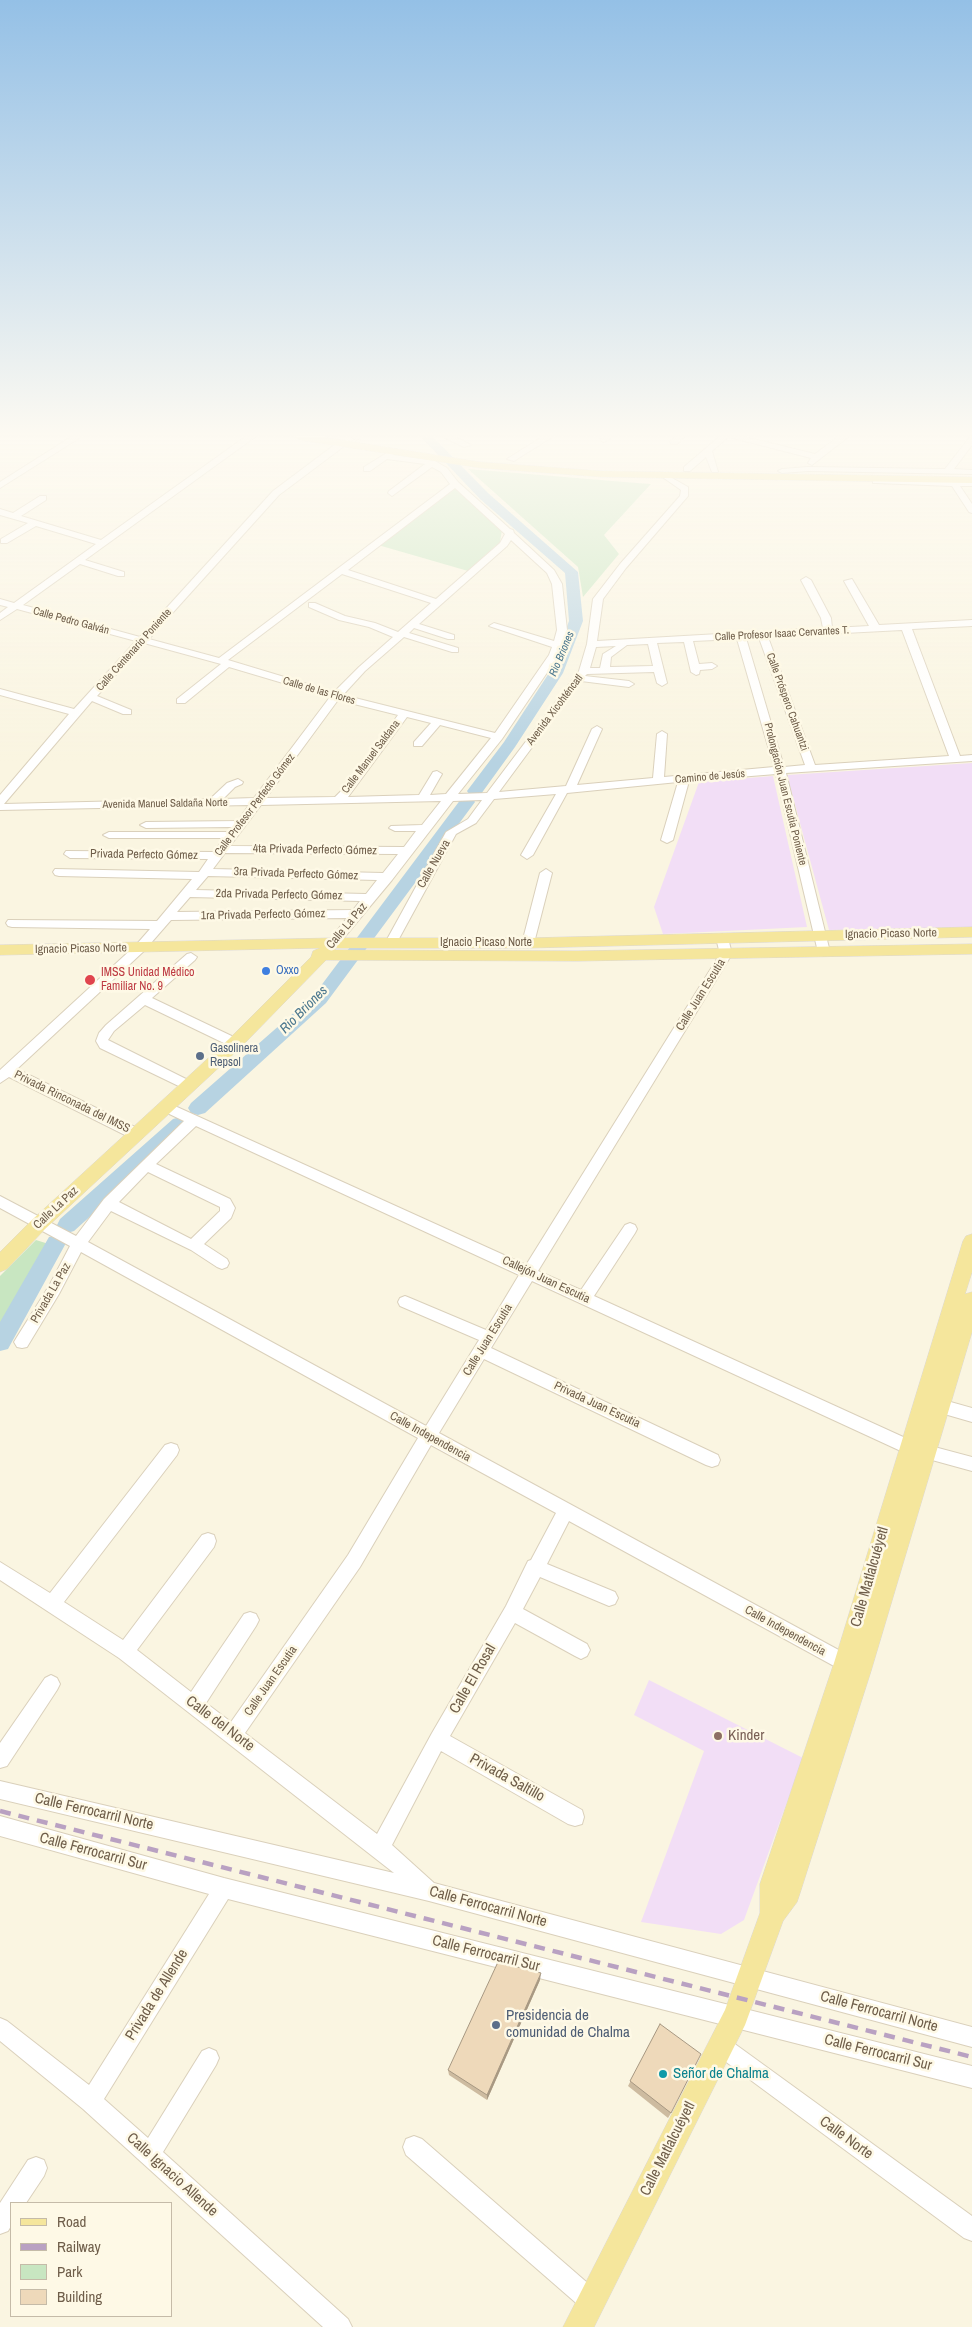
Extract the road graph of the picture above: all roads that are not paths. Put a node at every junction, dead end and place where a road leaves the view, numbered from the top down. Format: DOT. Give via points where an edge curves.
graph roads {
  1 [pos="102,546"];
  2 [pos="228,546"];
  3 [pos="373,546"];
  4 [pos="502,546"];
  5 [pos="524,546"];
  6 [pos="641,546"];
  7 [pos="80,561"];
  8 [pos="340,570"];
  9 [pos="121,574"];
  10 [pos="806,580"];
  11 [pos="849,581"];
  12 [pos="0,602"];
  13 [pos="437,602"];
  14 [pos="312,605"];
  15 [pos="15,606"];
  16 [pos="0,617"];
  17 [pos="972,623"];
  18 [pos="413,625"];
  19 [pos="494,626"];
  20 [pos="906,627"];
  21 [pos="876,629"];
  22 [pos="828,632"];
  23 [pos="401,635"];
  24 [pos="763,636"];
  25 [pos="451,637"];
  26 [pos="742,637"];
  27 [pos="142,640"];
  28 [pos="688,640"];
  29 [pos="652,642"];
  30 [pos="622,643"];
  31 [pos="592,644"];
  32 [pos="557,645"];
  33 [pos="455,650"];
  34 [pos="224,662"];
  35 [pos="712,666"];
  36 [pos="659,669"];
  37 [pos="605,670"];
  38 [pos="582,675"];
  39 [pos="662,683"];
  40 [pos="629,684"];
  41 [pos="0,692"];
  42 [pos="336,696"];
  43 [pos="90,698"];
  44 [pos="181,700"];
  45 [pos="127,712"];
  46 [pos="76,713"];
  47 [pos="404,714"];
  48 [pos="438,721"];
  49 [pos="597,729"];
  50 [pos="662,734"];
  51 [pos="498,736"];
  52 [pos="418,744"];
  53 [pos="972,758"];
  54 [pos="956,760"];
  55 [pos="811,768"];
  56 [pos="780,770"];
  57 [pos="437,774"];
  58 [pos="684,779"];
  59 [pos="238,782"];
  60 [pos="658,782"];
  61 [pos="566,789"];
  62 [pos="490,797"];
  63 [pos="339,799"];
  64 [pos="422,799"];
  65 [pos="449,799"];
  66 [pos="258,801"];
  67 [pos="0,802"];
  68 [pos="214,802"];
  69 [pos="0,807"];
  70 [pos="241,824"];
  71 [pos="146,825"];
  72 [pos="395,828"];
  73 [pos="426,828"];
  74 [pos="109,835"];
  75 [pos="233,835"];
  76 [pos="667,840"];
  77 [pos="408,851"];
  78 [pos="219,853"];
  79 [pos="70,854"];
  80 [pos="528,855"];
  81 [pos="59,872"];
  82 [pos="546,872"];
  83 [pos="203,874"];
  84 [pos="388,877"];
  85 [pos="187,893"];
  86 [pos="370,898"];
  87 [pos="357,914"];
  88 [pos="164,921"];
  89 [pos="12,923"];
  90 [pos="972,932"];
  91 [pos="819,936"];
  92 [pos="722,938"];
  93 [pos="528,943"];
  94 [pos="380,947"];
  95 [pos="338,949"];
  96 [pos="972,949"];
  97 [pos="0,950"];
  98 [pos="824,952"];
  99 [pos="135,953"];
  100 [pos="726,954"];
  101 [pos="191,957"];
  102 [pos="0,959"];
  103 [pos="144,999"];
  104 [pos="235,1043"];
  105 [pos="4,1074"];
  106 [pos="189,1086"];
  107 [pos="166,1107"];
  108 [pos="194,1120"];
  109 [pos="136,1134"];
  110 [pos="146,1165"];
  111 [pos="0,1201"];
  112 [pos="109,1204"];
  113 [pos="39,1224"];
  114 [pos="630,1229"];
  115 [pos="972,1241"];
  116 [pos="78,1244"];
  117 [pos="194,1245"];
  118 [pos="222,1263"];
  119 [pos="0,1264"];
  120 [pos="529,1273"];
  121 [pos="584,1298"];
  122 [pos="972,1300"];
  123 [pos="405,1302"];
  124 [pos="22,1342"];
  125 [pos="485,1344"];
  126 [pos="940,1406"];
  127 [pos="972,1415"];
  128 [pos="428,1436"];
  129 [pos="171,1450"];
  130 [pos="917,1450"];
  131 [pos="712,1460"];
  132 [pos="972,1464"];
  133 [pos="566,1511"];
  134 [pos="208,1541"];
  135 [pos="534,1568"];
  136 [pos="0,1570"];
  137 [pos="609,1598"];
  138 [pos="52,1604"];
  139 [pos="512,1612"];
  140 [pos="250,1620"];
  141 [pos="581,1650"];
  142 [pos="125,1652"];
  143 [pos="852,1667"];
  144 [pos="51,1684"];
  145 [pos="194,1704"];
  146 [pos="234,1734"];
  147 [pos="438,1739"];
  148 [pos="0,1759"];
  149 [pos="0,1790"];
  150 [pos="575,1817"];
  151 [pos="0,1826"];
  152 [pos="380,1848"];
  153 [pos="224,1888"];
  154 [pos="429,1891"];
  155 [pos="751,1977"];
  156 [pos="736,2016"];
  157 [pos="0,2028"];
  158 [pos="972,2037"];
  159 [pos="720,2046"];
  160 [pos="209,2058"];
  161 [pos="972,2077"];
  162 [pos="91,2101"];
  163 [pos="414,2147"];
  164 [pos="150,2154"];
  165 [pos="36,2168"];
  166 [pos="13,2202"];
  167 [pos="10,2207"];
  168 [pos="0,2223"];
  169 [pos="972,2230"];
  170 [pos="591,2300"];
  171 [pos="340,2327"];
  172 [pos="578,2327"];
  1 -- 7 [label="street"];
  2 -- 27 [label="street, Calle Centenario Poniente"];
  3 -- 8 [label="street"];
  4 -- 13 [label="street, Calle Profesor Perfecto Gómez"];
  5 -- 32 [label="street, Calle La Paz" via="551,572 557,584 562,630"];
  6 -- 31 [label="street, Avenida Xicohténcatl" via="598,599"];
  7 -- 9 [label="street"];
  7 -- 15 [label="street"];
  8 -- 13 [label="street"];
  8 -- 34 [label="street"];
  10 -- 22 [label="street" via="826,618"];
  11 -- 21 [label="street"];
  12 -- 15 [label="street, Calle Pedro Galván"];
  13 -- 18 [label="street, Calle Profesor Perfecto Gómez"];
  14 -- 23 [label="street" via="342,618"];
  15 -- 16 [label="street"];
  15 -- 27 [label="street, Calle Pedro Galván"];
  17 -- 20 [label="street, Calle Profesor Isaac Cervantes T."];
  18 -- 23 [label="street, Calle Profesor Perfecto Gómez"];
  18 -- 25 [label="street"];
  19 -- 32 [label="street"];
  20 -- 21 [label="street, Calle Profesor Isaac Cervantes T."];
  20 -- 54 [label="street"];
  21 -- 22 [label="street, Calle Profesor Isaac Cervantes T."];
  22 -- 24 [label="street, Calle Profesor Isaac Cervantes T."];
  23 -- 33 [label="street"];
  23 -- 42 [label="street, Calle Profesor Perfecto Gómez"];
  24 -- 26 [label="street, Calle Profesor Isaac Cervantes T."];
  24 -- 55 [label="street, Calle Próspero Cahuantzi"];
  26 -- 28 [label="street, Calle Profesor Isaac Cervantes T."];
  26 -- 56 [label="street, Prolongación Juan Escutia Poniente"];
  27 -- 34 [label="street, Calle de las Flores"];
  27 -- 43 [label="street, Calle Centenario Poniente"];
  28 -- 29 [label="street, Calle Profesor Isaac Cervantes T."];
  28 -- 35 [label="street" via="695,669"];
  29 -- 30 [label="street, Calle Profesor Isaac Cervantes T."];
  29 -- 36 [label="street"];
  30 -- 31 [label="street, Calle Profesor Isaac Cervantes T."];
  30 -- 37 [label="street" via="606,656"];
  31 -- 38 [label="street, Avenida Xicohténcatl"];
  32 -- 51 [label="street, Calle La Paz" via="554,655"];
  34 -- 42 [label="street, Calle de las Flores"];
  34 -- 44 [label="street"];
  36 -- 37 [label="street"];
  36 -- 39 [label="street"];
  37 -- 38 [label="street"];
  38 -- 40 [label="street"];
  38 -- 62 [label="street, Avenida Xicohténcatl"];
  41 -- 46 [label="street"];
  42 -- 47 [label="street, Calle de las Flores"];
  42 -- 66 [label="street, Calle Profesor Perfecto Gómez"];
  43 -- 45 [label="street"];
  43 -- 46 [label="street, Calle Centenario Poniente"];
  46 -- 67 [label="street, Calle Centenario Poniente"];
  47 -- 48 [label="street, Calle de las Flores"];
  47 -- 63 [label="street, Calle Manuel Saldana"];
  48 -- 51 [label="street, Calle de las Flores"];
  48 -- 52 [label="street"];
  49 -- 61 [label="street"];
  50 -- 60 [label="street"];
  51 -- 65 [label="street, Calle La Paz"];
  53 -- 54 [label="street, Camino de Jesús"];
  54 -- 55 [label="street, Camino de Jesús"];
  55 -- 56 [label="street, Camino de Jesús"];
  56 -- 58 [label="street, Camino de Jesús"];
  56 -- 91 [label="street, Prolongación Juan Escutia Poniente"];
  57 -- 64 [label="street"];
  58 -- 60 [label="street, Camino de Jesús"];
  58 -- 76 [label="street"];
  59 -- 68 [label="street"];
  60 -- 61 [label="street, Camino de Jesús"];
  61 -- 62 [label="street, Camino de Jesús"];
  61 -- 80 [label="street"];
  62 -- 65 [label="street, Camino de Jesús"];
  62 -- 94 [label="street, Calle Nueva" via="472,821 452,832"];
  63 -- 64 [label="street, Avenida Manuel Saldaña Norte"];
  63 -- 66 [label="street, Avenida Manuel Saldaña Norte"];
  64 -- 65 [label="street, Avenida Manuel Saldaña Norte"];
  65 -- 73 [label="street, Calle La Paz"];
  66 -- 68 [label="street, Avenida Manuel Saldaña Norte"];
  66 -- 70 [label="street, Calle Profesor Perfecto Gómez"];
  68 -- 69 [label="street, Avenida Manuel Saldaña Norte"];
  70 -- 71 [label="street"];
  70 -- 75 [label="street, Calle Profesor Perfecto Gómez"];
  72 -- 73 [label="street"];
  73 -- 77 [label="street, Calle La Paz"];
  74 -- 75 [label="street, Privada Perfecto Gómez"];
  75 -- 78 [label="street, Calle Profesor Perfecto Gómez"];
  77 -- 78 [label="street, 4ta Privada Perfecto Gómez"];
  77 -- 84 [label="street, Calle La Paz"];
  78 -- 79 [label="street, Privada Perfecto Gómez"];
  78 -- 83 [label="street, Calle Profesor Perfecto Gómez"];
  81 -- 83 [label="street, 3ra Privada Perfecto Gómez"];
  82 -- 93 [label="street"];
  83 -- 84 [label="street, 3ra Privada Perfecto Gómez"];
  83 -- 85 [label="street, Calle Profesor Perfecto Gómez"];
  84 -- 86 [label="street, Calle La Paz"];
  85 -- 86 [label="street, 2da Privada Perfecto Gómez"];
  85 -- 88 [label="street, Calle Profesor Perfecto Gómez"];
  86 -- 87 [label="street, Calle La Paz"];
  87 -- 88 [label="street, 1ra Privada Perfecto Gómez"];
  87 -- 95 [label="street, Calle La Paz"];
  88 -- 89 [label="street, 1ra Privada Perfecto Gómez"];
  88 -- 99 [label="street, Calle Profesor Perfecto Gómez"];
  90 -- 91 [label="main road, Ignacio Picaso Norte"];
  91 -- 92 [label="main road, Ignacio Picaso Norte"];
  91 -- 98 [label="street, Prolongación Juan Escutia Poniente"];
  92 -- 93 [label="main road, Ignacio Picaso Norte"];
  92 -- 100 [label="street, Calle Juan Escutia"];
  93 -- 94 [label="main road, Ignacio Picaso Norte"];
  94 -- 95 [label="main road, Ignacio Picaso Norte"];
  94 -- 100 [label="main road, Ignacio Picaso Norte"];
  95 -- 99 [label="main road, Ignacio Picaso Norte"];
  95 -- 101 [label="main road, Ignacio Picaso Norte"];
  95 -- 104 [label="main road, Calle La Paz"];
  96 -- 98 [label="main road, Ignacio Picaso Norte"];
  97 -- 99 [label="main road, Ignacio Picaso Norte"];
  98 -- 100 [label="main road, Ignacio Picaso Norte"];
  99 -- 101 [label="main road, Ignacio Picaso Norte"];
  99 -- 102 [label="main road, Ignacio Picaso Norte"];
  99 -- 105 [label="street, Calle Profesor Perfecto Gómez"];
  100 -- 120 [label="street, Calle Juan Escutia"];
  101 -- 103 [label="street"];
  103 -- 104 [label="street"];
  103 -- 106 [label="street" via="110,1028 102,1042"];
  104 -- 106 [label="main road, Calle La Paz"];
  105 -- 109 [label="street, Privada Rinconada del IMSS"];
  106 -- 107 [label="main road, Calle La Paz"];
  107 -- 108 [label="street, Callejón Juan Escutia"];
  107 -- 109 [label="main road, Calle La Paz"];
  108 -- 110 [label="street"];
  108 -- 120 [label="street, Callejón Juan Escutia"];
  109 -- 113 [label="main road, Calle La Paz"];
  110 -- 112 [label="street"];
  110 -- 117 [label="street" via="225,1203 228,1208"];
  111 -- 113 [label="street, Calle Independencia"];
  112 -- 116 [label="street"];
  112 -- 117 [label="street"];
  113 -- 116 [label="street, Calle Independencia"];
  113 -- 119 [label="main road, Calle La Paz"];
  114 -- 121 [label="street"];
  115 -- 130 [label="main road, Calle Matlalcuéyetl"];
  116 -- 124 [label="street, Privada La Paz"];
  116 -- 128 [label="street, Calle Independencia"];
  117 -- 118 [label="street"];
  120 -- 121 [label="street, Callejón Juan Escutia"];
  120 -- 125 [label="street, Calle Juan Escutia"];
  121 -- 130 [label="street, Callejón Juan Escutia"];
  122 -- 126 [label="main road, Calle Matlalcuéyetl"];
  123 -- 125 [label="street, Privada Juan Escutia"];
  125 -- 128 [label="street, Calle Juan Escutia"];
  125 -- 131 [label="street, Privada Juan Escutia"];
  126 -- 127 [label="street"];
  126 -- 130 [label="main road, Calle Matlalcuéyetl"];
  128 -- 133 [label="street, Calle Independencia"];
  128 -- 146 [label="street, Calle Juan Escutia" via="354,1561"];
  129 -- 138 [label="street"];
  130 -- 132 [label="street, Callejón Juan Escutia"];
  130 -- 143 [label="main road, Calle Matlalcuéyetl"];
  133 -- 135 [label="street, Calle El Rosal"];
  133 -- 143 [label="street, Calle Independencia"];
  134 -- 142 [label="street"];
  135 -- 137 [label="street"];
  135 -- 139 [label="street, Calle El Rosal"];
  136 -- 138 [label="street, Calle del Norte"];
  138 -- 142 [label="street, Calle del Norte"];
  139 -- 141 [label="street"];
  139 -- 147 [label="street, Calle El Rosal"];
  140 -- 145 [label="street"];
  142 -- 145 [label="street, Calle del Norte"];
  143 -- 155 [label="main road, Calle Matlalcuéyetl" via="788,1893 773,1913"];
  144 -- 148 [label="street"];
  145 -- 146 [label="street, Calle del Norte"];
  146 -- 152 [label="street, Calle del Norte"];
  147 -- 150 [label="street, Privada Saltillo"];
  147 -- 152 [label="street, Calle El Rosal"];
  149 -- 154 [label="street, Calle Ferrocarril Norte"];
  151 -- 153 [label="street, Calle Ferrocarril Sur"];
  152 -- 154 [label="street, Calle del Norte"];
  153 -- 156 [label="street, Calle Ferrocarril Sur"];
  153 -- 162 [label="street, Privada de Allende"];
  154 -- 155 [label="street, Calle Ferrocarril Norte"];
  155 -- 156 [label="main road, Calle Matlalcuéyetl"];
  155 -- 158 [label="street, Calle Ferrocarril Norte"];
  156 -- 159 [label="main road, Calle Matlalcuéyetl"];
  156 -- 161 [label="street, Calle Ferrocarril Sur"];
  157 -- 162 [label="street, Calle Ignacio Allende"];
  159 -- 169 [label="street, Calle Norte"];
  159 -- 170 [label="main road, Calle Matlalcuéyetl"];
  160 -- 164 [label="street"];
  162 -- 164 [label="street, Calle Ignacio Allende"];
  163 -- 170 [label="street"];
  164 -- 171 [label="street, Calle Ignacio Allende"];
  165 -- 166 [label="street"];
  167 -- 168 [label="street"];
  170 -- 172 [label="main road, Calle Matlalcuéyetl"];
}
